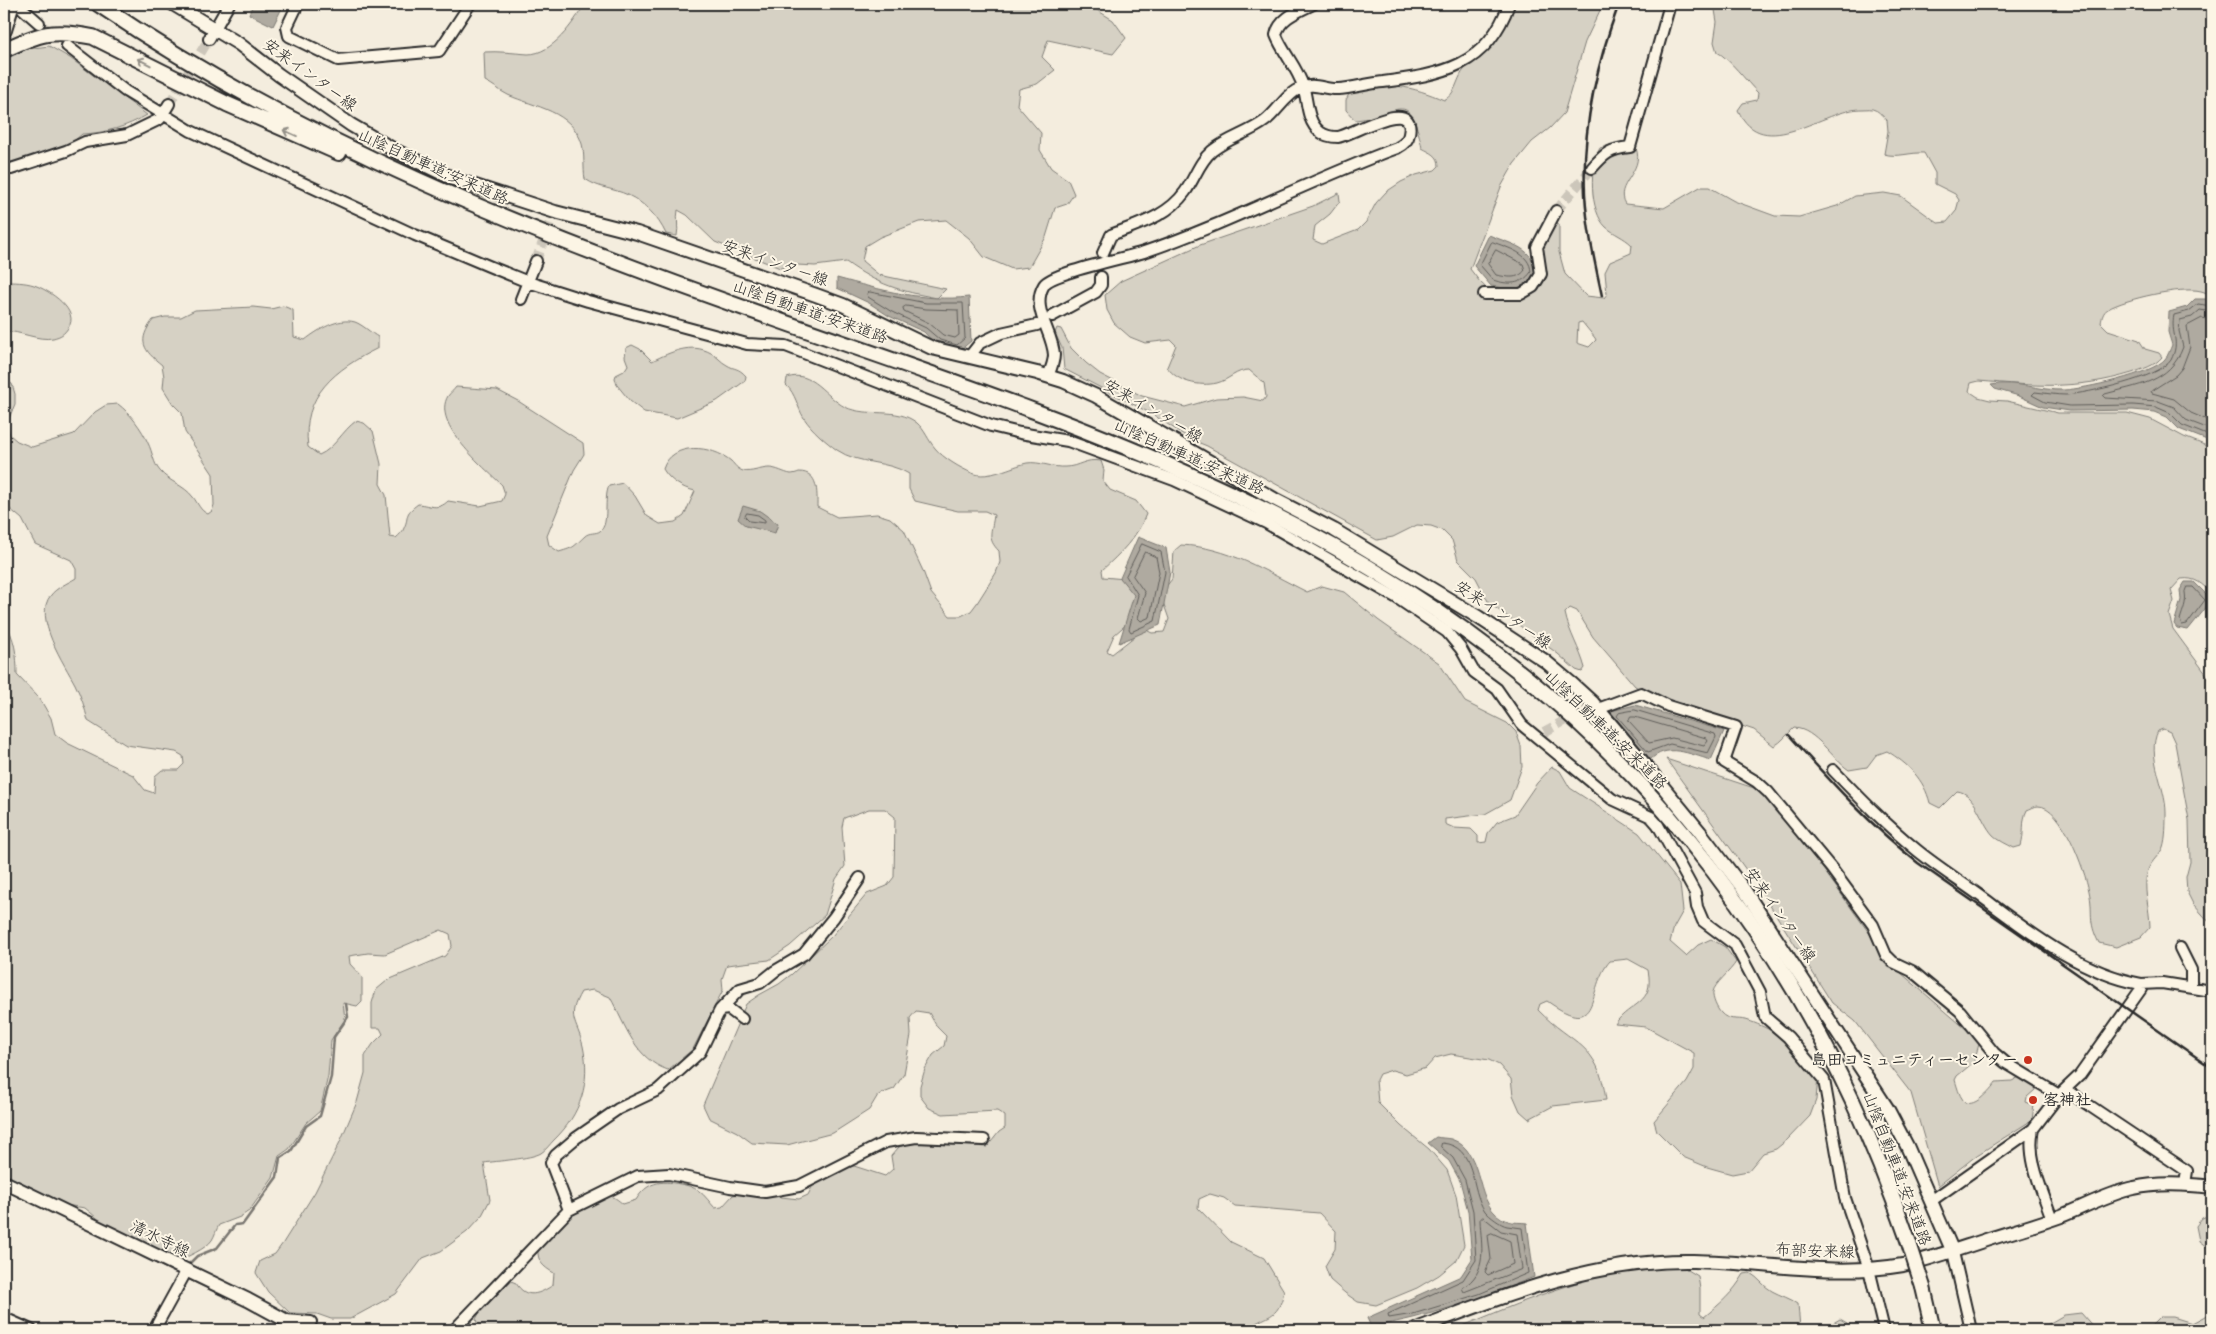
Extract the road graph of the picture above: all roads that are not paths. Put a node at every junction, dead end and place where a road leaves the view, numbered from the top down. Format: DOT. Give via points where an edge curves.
graph roads {
  1 [pos="98,4"];
  2 [pos="173,4"];
  3 [pos="229,4"];
  4 [pos="298,4"];
  5 [pos="470,4"];
  6 [pos="1313,4"];
  7 [pos="1510,4"];
  8 [pos="1670,4"];
  9 [pos="18,7"];
  10 [pos="39,23"];
  11 [pos="4,30"];
  12 [pos="212,33"];
  13 [pos="67,46"];
  14 [pos="4,50"];
  15 [pos="1303,86"];
  16 [pos="169,104"];
  17 [pos="164,114"];
  18 [pos="1592,168"];
  19 [pos="4,169"];
  20 [pos="482,209"];
  21 [pos="1556,211"];
  22 [pos="1103,253"];
  23 [pos="536,261"];
  24 [pos="1101,277"];
  25 [pos="528,282"];
  26 [pos="1484,294"];
  27 [pos="521,299"];
  28 [pos="1052,316"];
  29 [pos="1037,325"];
  30 [pos="969,357"];
  31 [pos="1048,376"];
  32 [pos="1592,707"];
  33 [pos="1833,770"];
  34 [pos="860,878"];
  35 [pos="2180,948"];
  36 [pos="2141,984"];
  37 [pos="2191,987"];
  38 [pos="2212,991"];
  39 [pos="720,1010"];
  40 [pos="742,1019"];
  41 [pos="2063,1092"];
  42 [pos="2033,1129"];
  43 [pos="984,1140"];
  44 [pos="4,1182"];
  45 [pos="2185,1184"];
  46 [pos="2212,1187"];
  47 [pos="1932,1201"];
  48 [pos="569,1210"];
  49 [pos="2052,1219"];
  50 [pos="1953,1252"];
  51 [pos="1869,1269"];
  52 [pos="186,1270"];
  53 [pos="4,1318"];
  54 [pos="285,1320"];
  55 [pos="311,1322"];
  56 [pos="31,1330"];
  57 [pos="154,1330"];
  58 [pos="298,1330"];
  59 [pos="454,1330"];
  60 [pos="1414,1330"];
  61 [pos="1884,1330"];
  62 [pos="1933,1330"];
  63 [pos="1972,1330"];
  1 -- 20 [label="highway, 山陰自動車道;安来道路" via="186,60 292,120"];
  2 -- 12 [label="main road, 安来インター線"];
  3 -- 12 [label="street"];
  4 -- 5 [label="street" via="287,27 289,36 338,60 439,51"];
  6 -- 15 [label="street" via="1288,17 1276,35"];
  7 -- 15 [label="street" via="1495,36 1450,69 1416,78 1338,89"];
  8 -- 18 [label="street" via="1630,147 1613,149"];
  9 -- 10 [label="street"];
  9 -- 11 [label="highway"];
  12 -- 30 [label="main road, 安来インター線" via="327,110 396,151 454,179 553,216 637,233 756,273 843,305 932,348"];
  13 -- 17 [label="street" via="125,91"];
  20 -- 14 [label="highway, one-way" via="295,135 93,37 53,32 31,37"];
  15 -- 22 [label="street" via="1266,120 1211,152 1186,191 1167,211 1109,236"];
  15 -- 31 [label="street" via="1312,120 1325,135 1343,136 1394,115 1405,119 1409,132 1407,139 1397,148 1159,246 1051,278 1042,288 1040,302 1054,352"];
  16 -- 17 [label="street"];
  17 -- 19 [label="street" via="160,120 127,135 85,142 66,151"];
  17 -- 25 [label="street" via="191,131 415,235"];
  20 -- 62 [label="highway, 山陰自動車道;安来道路, bridge" via="708,296 1001,398 1194,476 1386,577 1530,680 1576,721 1658,804 1734,899 1767,947 1821,1039 1878,1158 1923,1287"];
  21 -- 26 [label="street" via="1537,247 1541,274 1533,287 1521,294"];
  23 -- 25 [label="street"];
  24 -- 28 [label="street" via="1101,285 1096,292"];
  25 -- 27 [label="street"];
  25 -- 51 [label="street" via="748,344 786,346 991,426 1068,441 1174,480 1275,528 1397,598 1447,632 1474,672 1497,689 1522,724 1540,734 1612,799 1651,818 1658,825 1695,893 1704,921 1735,945 1760,992 1765,1017 1788,1037 1824,1080 1845,1198"];
  29 -- 30 [label="street" via="1001,333 980,343"];
  30 -- 31 [label="main road, 安来インター線"];
  31 -- 32 [label="main road, 安来インター線" via="1096,396 1383,559 1545,661"];
  32 -- 41 [label="street" via="1641,693 1668,706 1736,727 1724,762 1768,792 1822,856 1872,925 1886,955 1960,1011 1994,1053 2018,1071"];
  32 -- 47 [label="main road, 安来インター線" via="1700,832 1745,891 1887,1108"];
  33 -- 36 [label="street" via="1918,851 2042,940 2100,972"];
  34 -- 39 [label="street" via="804,954 760,983 740,989"];
  35 -- 37 [label="street" via="2191,970"];
  36 -- 37 [label="street"];
  36 -- 41 [label="street" via="2141,989 2120,1020 2080,1075"];
  37 -- 38 [label="street"];
  39 -- 40 [label="street" via="729,1008"];
  39 -- 48 [label="street" via="700,1052 658,1090 618,1109 556,1155 551,1163 553,1172"];
  41 -- 42 [label="street"];
  41 -- 45 [label="street" via="2187,1172"];
  42 -- 47 [label="street"];
  42 -- 49 [label="street" via="2032,1153"];
  43 -- 48 [label="street" via="916,1136 886,1142 799,1186 765,1192 669,1174 638,1176"];
  44 -- 52 [label="main road, 清水寺線"];
  45 -- 46 [label="main road, 布部安来線"];
  45 -- 49 [label="main road, 布部安来線" via="2134,1188"];
  47 -- 50 [label="main road, 安来インター線"];
  48 -- 59 [label="street"];
  49 -- 50 [label="main road, 布部安来線"];
  50 -- 51 [label="main road, 布部安来線"];
  50 -- 63 [label="street"];
  51 -- 60 [label="main road, 布部安来線" via="1645,1262 1554,1280"];
  51 -- 61 [label="street"];
  52 -- 54 [label="main road, 清水寺線"];
  52 -- 57 [label="street"];
  53 -- 56 [label="street"];
  54 -- 55 [label="street"];
  54 -- 58 [label="main road, 清水寺線"];
}
